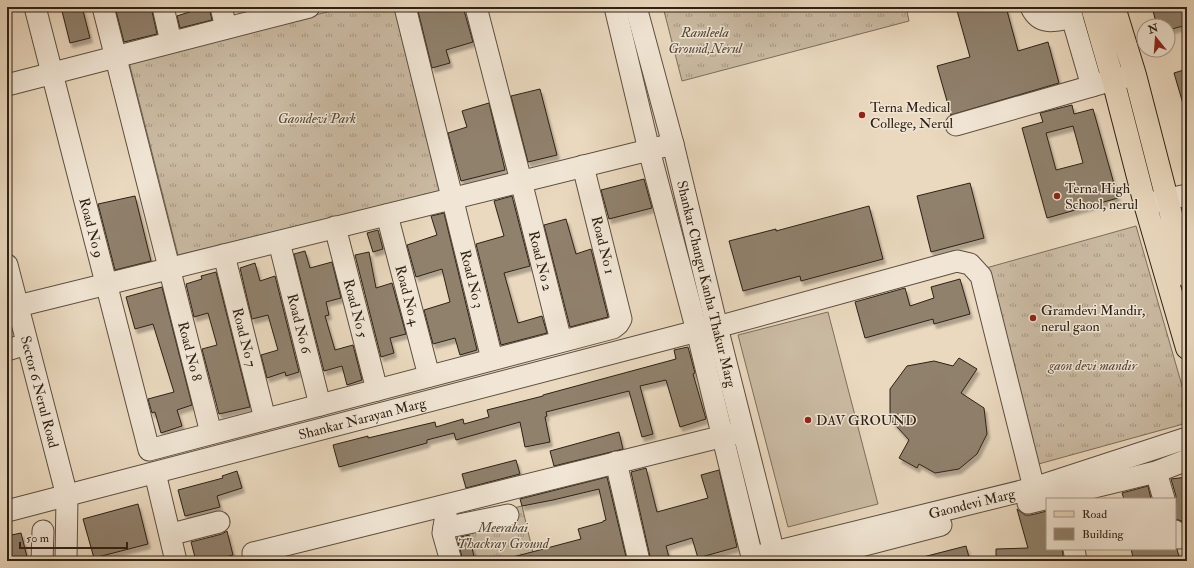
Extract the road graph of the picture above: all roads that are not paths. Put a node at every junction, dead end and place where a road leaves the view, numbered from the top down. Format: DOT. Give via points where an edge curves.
graph roads {
  1 [pos="34,7"];
  2 [pos="103,7"];
  3 [pos="162,7"];
  4 [pos="221,7"];
  5 [pos="309,7"];
  6 [pos="405,7"];
  7 [pos="476,7"];
  8 [pos="615,7"];
  9 [pos="636,7"];
  10 [pos="1031,7"];
  11 [pos="1092,7"];
  12 [pos="1114,7"];
  13 [pos="281,11"];
  14 [pos="1071,12"];
  15 [pos="226,28"];
  16 [pos="171,42"];
  17 [pos="116,57"];
  18 [pos="52,73"];
  19 [pos="1135,75"];
  20 [pos="1113,80"];
  21 [pos="7,85"];
  22 [pos="1092,86"];
  23 [pos="956,125"];
  24 [pos="673,144"];
  25 [pos="649,150"];
  26 [pos="583,166"];
  27 [pos="521,181"];
  28 [pos="1177,196"];
  29 [pos="453,198"];
  30 [pos="1145,204"];
  31 [pos="387,215"];
  32 [pos="335,228"];
  33 [pos="278,242"];
  34 [pos="224,255"];
  35 [pos="7,265"];
  36 [pos="170,268"];
  37 [pos="1187,276"];
  38 [pos="106,284"];
  39 [pos="18,306"];
  40 [pos="707,329"];
  41 [pos="561,341"];
  42 [pos="27,344"];
  43 [pos="1187,348"];
  44 [pos="7,350"];
  45 [pos="492,360"];
  46 [pos="429,376"];
  47 [pos="377,390"];
  48 [pos="320,405"];
  49 [pos="265,419"];
  50 [pos="742,431"];
  51 [pos="211,433"];
  52 [pos="722,436"];
  53 [pos="1187,438"];
  54 [pos="1187,460"];
  55 [pos="616,462"];
  56 [pos="1154,472"];
  57 [pos="160,480"];
  58 [pos="1034,488"];
  59 [pos="1116,491"];
  60 [pos="67,496"];
  61 [pos="1064,497"];
  62 [pos="1160,498"];
  63 [pos="1164,498"];
  64 [pos="1046,501"];
  65 [pos="448,504"];
  66 [pos="7,511"];
  67 [pos="508,515"];
  68 [pos="219,522"];
  69 [pos="444,528"];
  70 [pos="43,531"];
  71 [pos="176,533"];
  72 [pos="1176,533"];
  73 [pos="1187,537"];
  74 [pos="1074,550"];
  75 [pos="775,556"];
  76 [pos="749,560"];
  77 [pos="42,561"];
  78 [pos="66,561"];
  79 [pos="176,561"];
  80 [pos="183,561"];
  81 [pos="254,561"];
  82 [pos="451,561"];
  83 [pos="639,561"];
  84 [pos="803,561"];
  85 [pos="1076,561"];
  1 -- 18 [label="street, Road No 9"];
  2 -- 17 [label="street, Road No 8"];
  3 -- 16 [label="street"];
  4 -- 15 [label="street"];
  5 -- 13 [label="street"];
  6 -- 29 [label="street, Road No 3"];
  7 -- 27 [label="street, Road No 2"];
  8 -- 25 [label="street, Shankar Changu Kanha Thakur Marg"];
  9 -- 24 [label="street, Shankar Changu Kanha Thakur Marg"];
  10 -- 14 [label="street" via="1040,19 1046,21 1055,21"];
  11 -- 20 [label="main road"];
  12 -- 19 [label="main road"];
  13 -- 15 [label="street"];
  14 -- 22 [label="street"];
  15 -- 16 [label="street"];
  16 -- 17 [label="street"];
  17 -- 18 [label="street"];
  17 -- 36 [label="street, Road No 8"];
  18 -- 21 [label="street"];
  18 -- 38 [label="street, Road No 9"];
  19 -- 20 [label="street"];
  19 -- 28 [label="main road"];
  20 -- 22 [label="street"];
  20 -- 30 [label="main road"];
  22 -- 23 [label="street"];
  24 -- 25 [label="street"];
  24 -- 40 [label="street, Shankar Changu Kanha Thakur Marg"];
  25 -- 26 [label="street"];
  25 -- 40 [label="street, Shankar Changu Kanha Thakur Marg"];
  26 -- 27 [label="street"];
  26 -- 41 [label="street, Road No 1" via="621,318 614,328"];
  27 -- 29 [label="street"];
  27 -- 41 [label="street, Road No 2"];
  28 -- 30 [label="street"];
  28 -- 37 [label="main road"];
  29 -- 31 [label="street"];
  29 -- 45 [label="street, Road No 3"];
  30 -- 43 [label="main road"];
  31 -- 32 [label="street"];
  31 -- 46 [label="street, Road No 4"];
  32 -- 33 [label="street"];
  32 -- 47 [label="street, Road No 5"];
  33 -- 34 [label="street"];
  33 -- 48 [label="street, Road No 6"];
  34 -- 36 [label="street"];
  34 -- 49 [label="street, Road No 7"];
  35 -- 39 [label="street, Sector 6 Nerul Road"];
  36 -- 38 [label="street"];
  36 -- 51 [label="street, Road No 8"];
  38 -- 39 [label="street"];
  38 -- 51 [label="street, Road No 9" via="149,450"];
  39 -- 42 [label="street, Sector 6 Nerul Road"];
  40 -- 50 [label="street, Shankar Changu Kanha Thakur Marg"];
  40 -- 52 [label="street, Shankar Changu Kanha Thakur Marg"];
  40 -- 57 [label="street, Shankar Narayan Marg"];
  40 -- 58 [label="street, Shankar Narayan Marg" via="957,261 970,264 981,276"];
  41 -- 45 [label="street"];
  42 -- 44 [label="street"];
  42 -- 60 [label="street, Sector 6 Nerul Road"];
  45 -- 46 [label="street"];
  46 -- 47 [label="street"];
  47 -- 48 [label="street"];
  48 -- 49 [label="street"];
  49 -- 51 [label="street"];
  50 -- 52 [label="street"];
  50 -- 75 [label="street, Shankar Changu Kanha Thakur Marg"];
  52 -- 55 [label="street"];
  52 -- 76 [label="street, Shankar Changu Kanha Thakur Marg"];
  53 -- 58 [label="street, Gaondevi Marg"];
  54 -- 56 [label="street, Gaondevi Marg"];
  55 -- 65 [label="street"];
  55 -- 83 [label="street"];
  56 -- 59 [label="street, Gaondevi Marg"];
  56 -- 62 [label="street"];
  56 -- 63 [label="street"];
  57 -- 60 [label="street, Shankar Narayan Marg"];
  57 -- 71 [label="street"];
  57 -- 79 [label="street"];
  58 -- 75 [label="street, Gaondevi Marg"];
  59 -- 61 [label="street, Gaondevi Marg"];
  60 -- 66 [label="street, Shankar Narayan Marg"];
  60 -- 78 [label="street, Sector 6 Nerul Road"];
  64 -- 84 [label="street, Gaondevi Marg"];
  65 -- 69 [label="street"];
  65 -- 81 [label="street" via="253,553"];
  67 -- 69 [label="street"];
  68 -- 71 [label="street"];
  69 -- 82 [label="street" via="443,533"];
  70 -- 77 [label="street"];
  71 -- 80 [label="street"];
  72 -- 73 [label="street" via="1178,538"];
  74 -- 85 [label="street"];
  75 -- 76 [label="street, Gaondevi Marg"];
}
